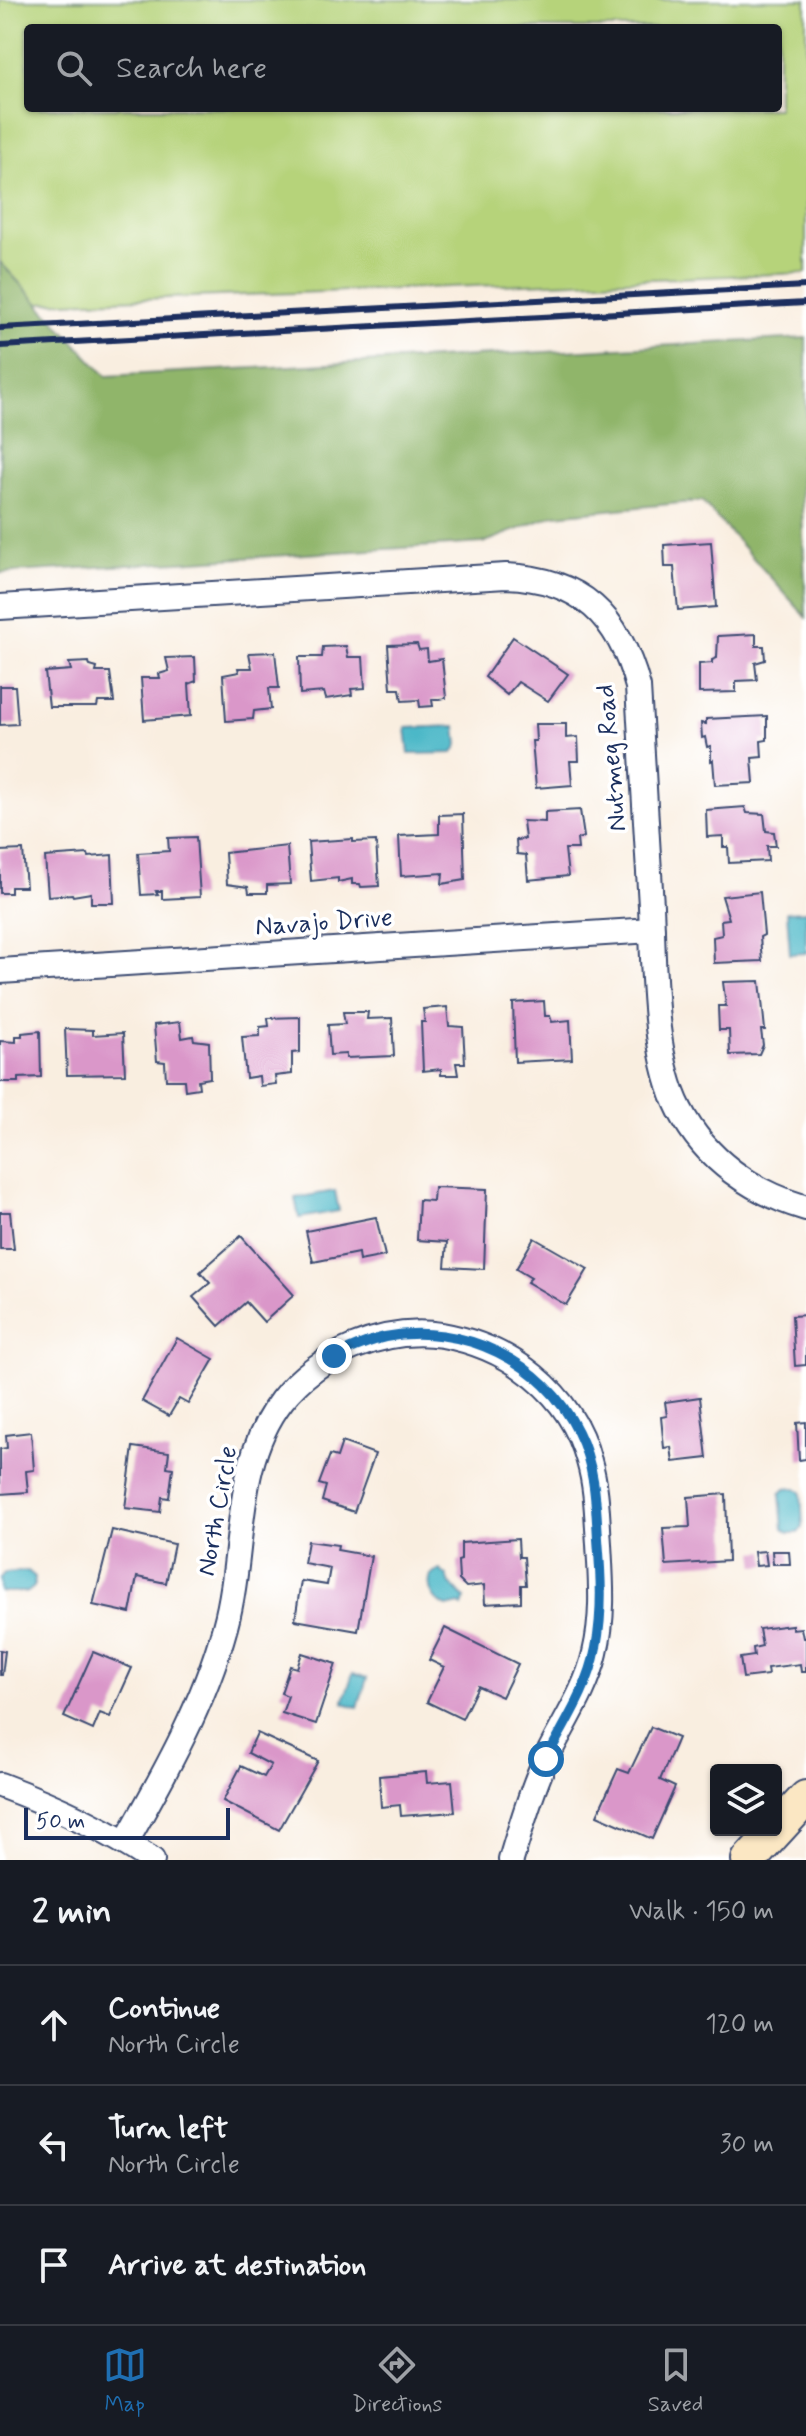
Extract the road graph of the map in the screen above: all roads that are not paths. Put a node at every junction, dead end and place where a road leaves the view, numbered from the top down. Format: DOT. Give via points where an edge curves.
graph roads {
  1 [pos="0,607"];
  2 [pos="652,930"];
  3 [pos="0,971"];
  4 [pos="806,1208"];
  5 [pos="0,1785"];
  6 [pos="806,1798"];
  7 [pos="126,1842"];
  8 [pos="152,1860"];
  9 [pos="511,1860"];
  10 [pos="749,1860"];
  1 -- 2 [label="street, Nutmeg Road" via="506,576 558,585 596,608 630,657 638,687"];
  2 -- 3 [label="street, Navajo Drive"];
  2 -- 4 [label="street, Nutmeg Road" via="661,1054 679,1108 718,1160 762,1191"];
  5 -- 7 [label="street"];
  6 -- 10 [label="main road"];
  7 -- 8 [label="street"];
  7 -- 9 [label="street, North Circle" via="183,1739 213,1667 235,1581 248,1469 270,1418 301,1379 334,1356 385,1337 435,1334 493,1349 543,1383 578,1431 595,1488 602,1595 596,1652 533,1788"];
}
